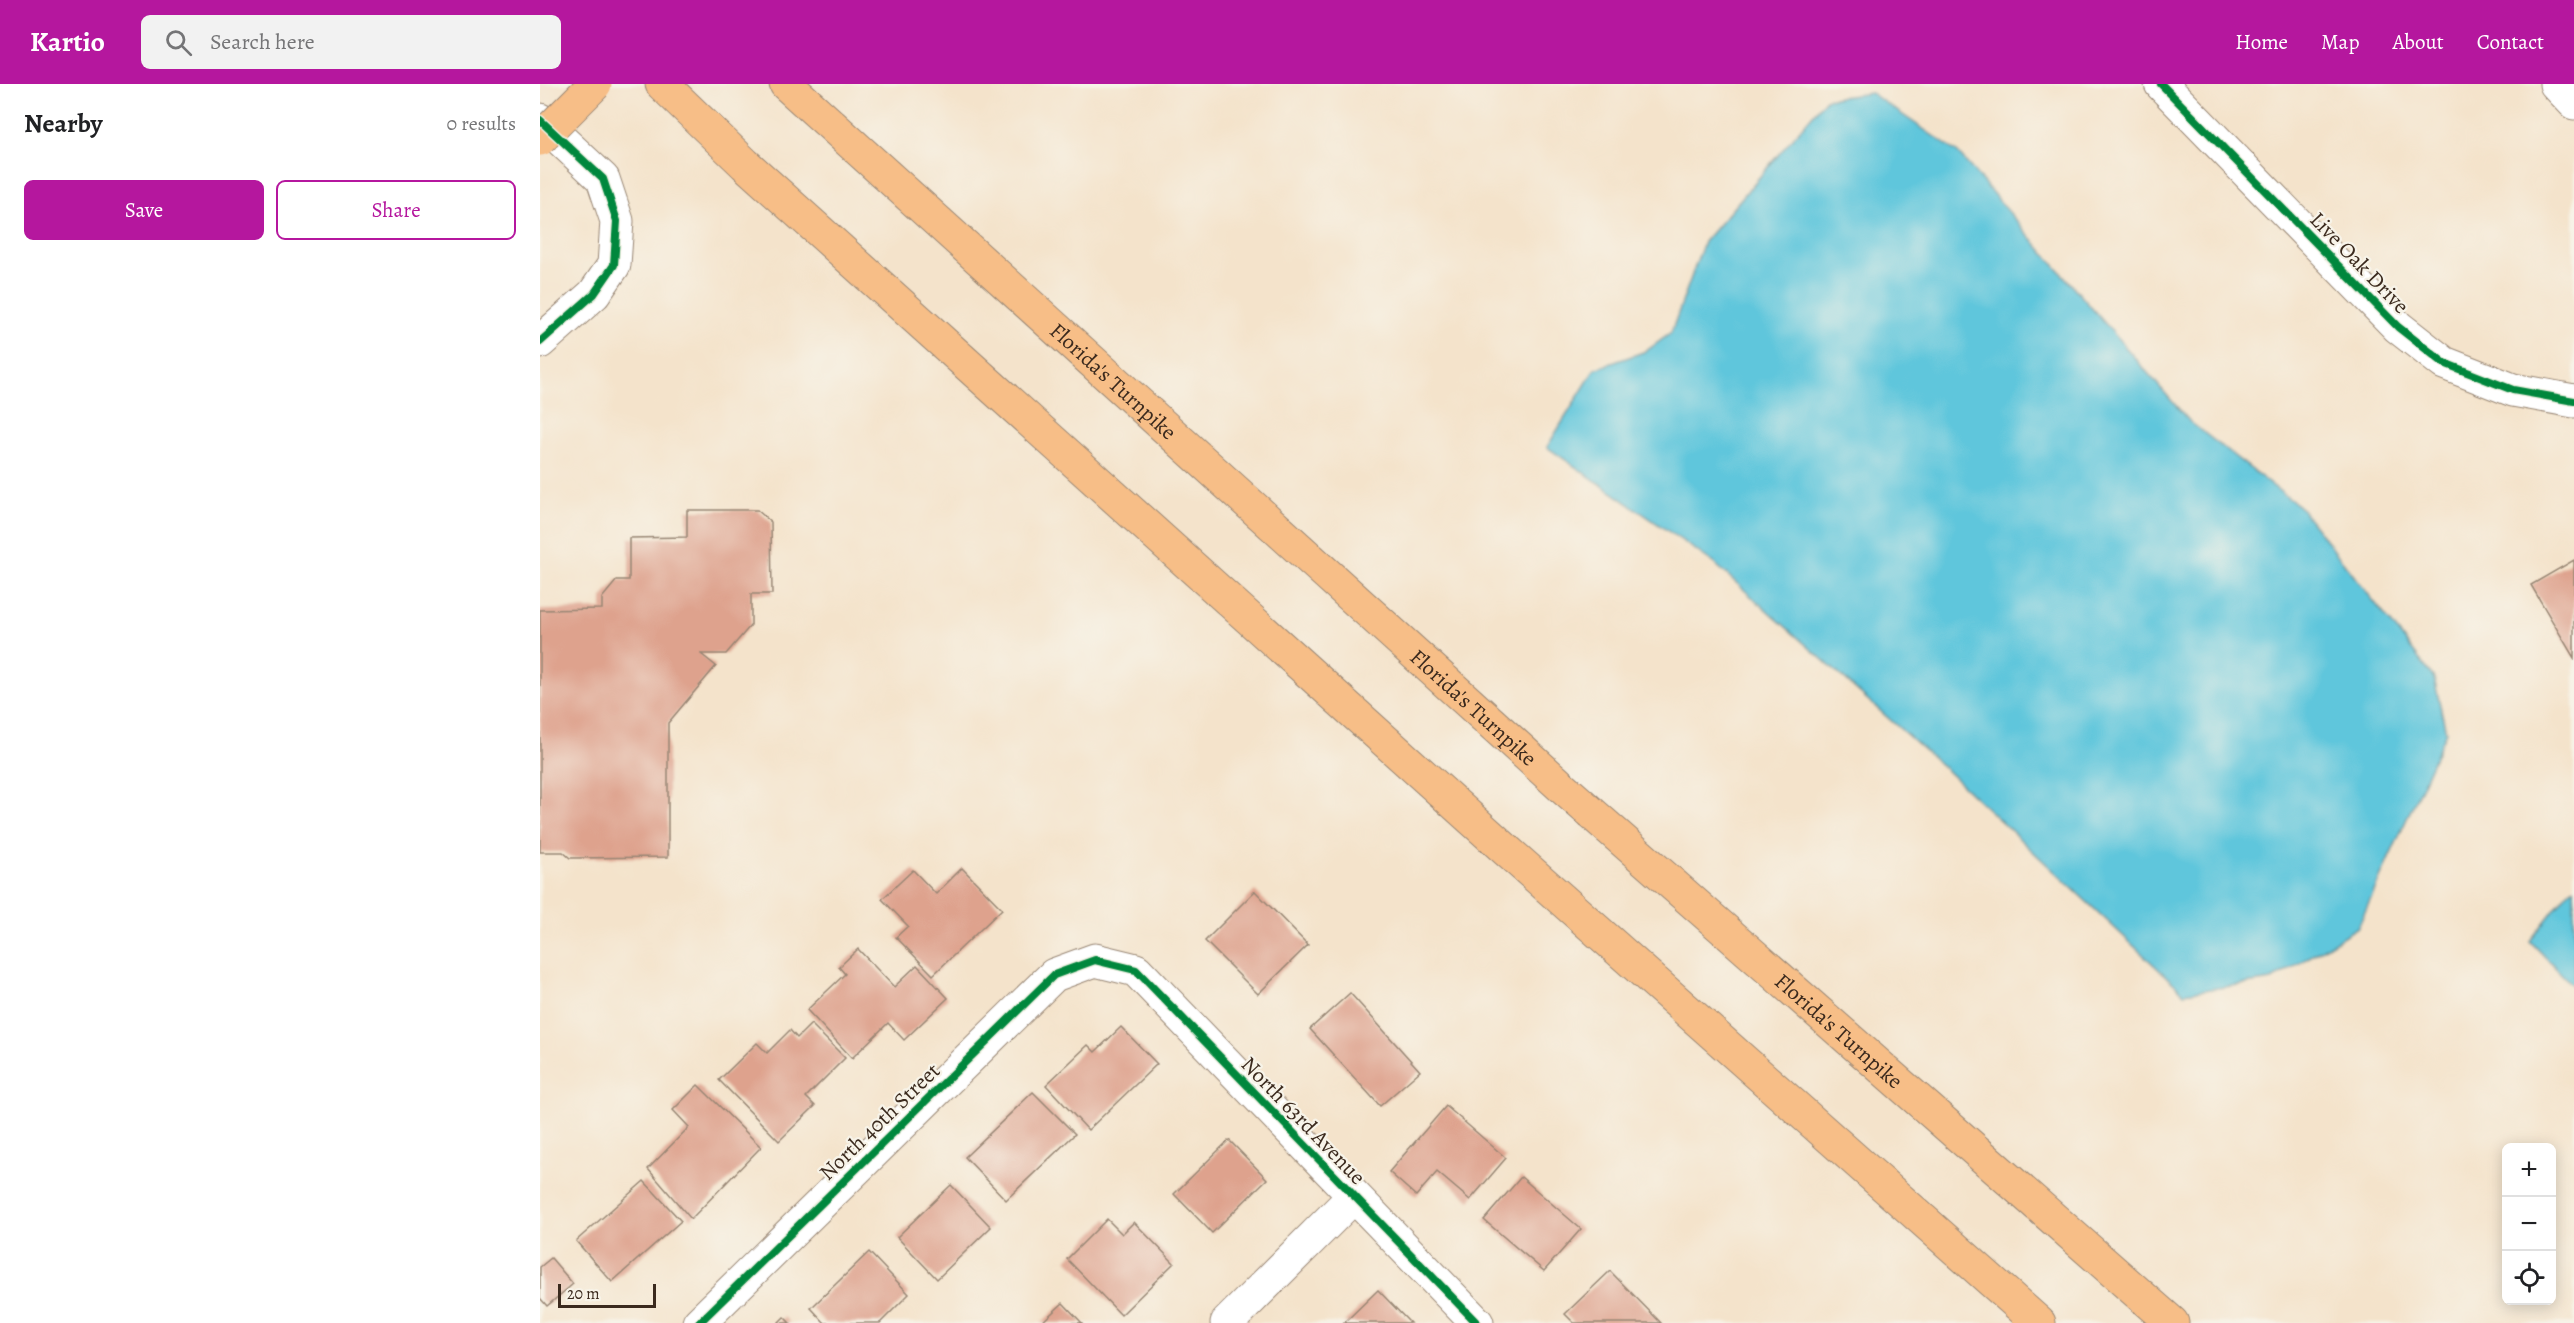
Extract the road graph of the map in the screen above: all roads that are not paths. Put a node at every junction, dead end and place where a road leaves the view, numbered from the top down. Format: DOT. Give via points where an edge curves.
graph roads {
  1 [pos="596,84"];
  2 [pos="662,84"];
  3 [pos="786,84"];
  4 [pos="2161,84"];
  5 [pos="2556,84"];
  6 [pos="2574,103"];
  7 [pos="540,120"];
  8 [pos="540,139"];
  9 [pos="540,342"];
  10 [pos="2574,401"];
  11 [pos="1095,960"];
  12 [pos="1353,1197"];
  13 [pos="699,1323"];
  14 [pos="1227,1323"];
  15 [pos="1477,1323"];
  16 [pos="2039,1323"];
  17 [pos="2172,1323"];
  1 -- 8 [label="main road, bridge"];
  2 -- 16 [label="main road" via="745,164 1496,841"];
  3 -- 17 [label="main road, Florida's Turnpike" via="1553,779"];
  4 -- 10 [label="street, Live Oak Drive" via="2398,327 2444,363 2513,390"];
  5 -- 6 [label="street"];
  7 -- 9 [label="street" via="603,179 617,221 614,265 594,294"];
  11 -- 12 [label="street, North 63rd Avenue" via="1136,970"];
  11 -- 13 [label="street, North 40th Street" via="1054,975"];
  12 -- 14 [label="street"];
  12 -- 15 [label="street, North 63rd Avenue"];
}
